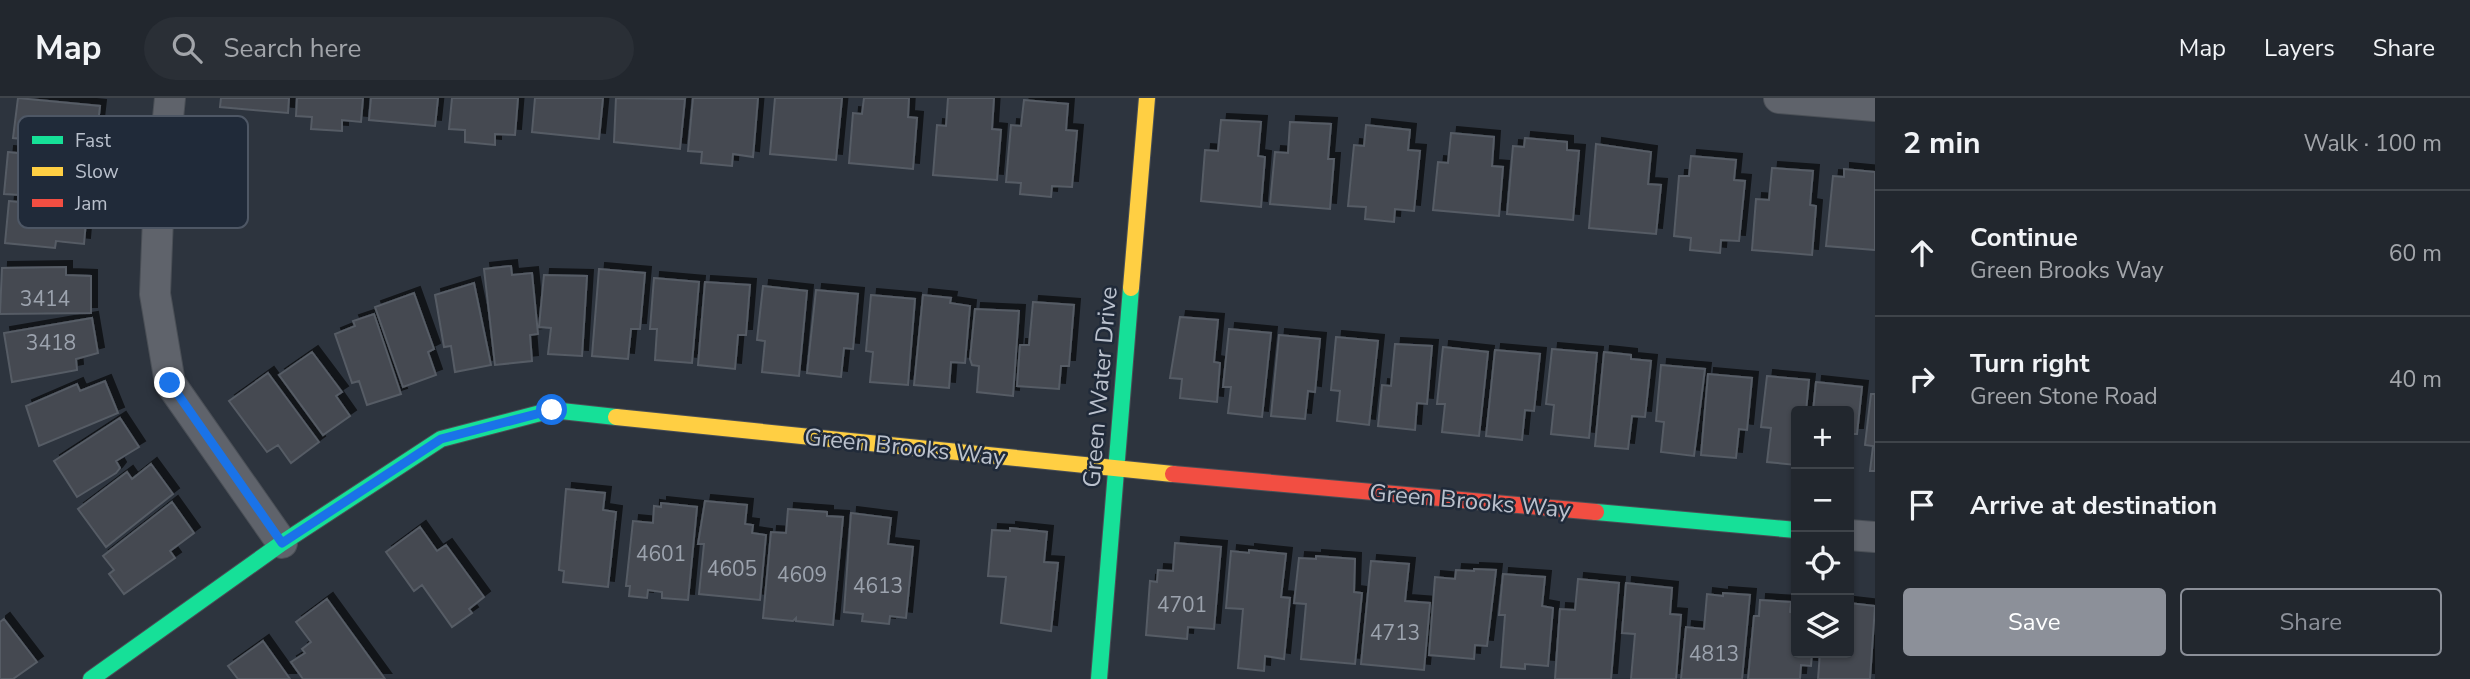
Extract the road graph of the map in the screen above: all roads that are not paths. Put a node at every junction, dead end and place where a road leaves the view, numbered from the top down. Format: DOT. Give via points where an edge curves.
graph roads {
  1 [pos="170,98"];
  2 [pos="1147,98"];
  3 [pos="1779,98"];
  4 [pos="1875,106"];
  5 [pos="168,116"];
  6 [pos="158,228"];
  7 [pos="1116,469"];
  8 [pos="1791,530"];
  9 [pos="1854,535"];
  10 [pos="1875,537"];
  11 [pos="282,543"];
  12 [pos="91,679"];
  13 [pos="1099,679"];
  1 -- 5 [label="street"];
  2 -- 7 [label="street, Green Water Drive"];
  3 -- 4 [label="street"];
  6 -- 11 [label="street" via="155,294 170,383"];
  7 -- 8 [label="street, Green Brooks Way"];
  7 -- 11 [label="street, Green Brooks Way" via="552,410 441,439"];
  7 -- 13 [label="street, Green Water Drive"];
  9 -- 10 [label="street"];
  11 -- 12 [label="street, Green Brooks Way"];
}
